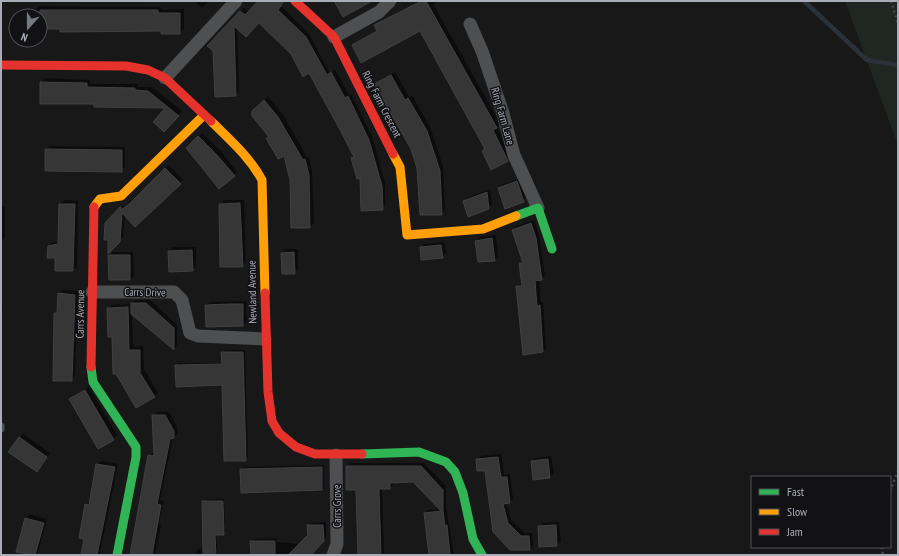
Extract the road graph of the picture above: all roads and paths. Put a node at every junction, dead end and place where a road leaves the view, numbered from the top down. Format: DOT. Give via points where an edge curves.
graph roads {
  1 [pos="236,1"];
  2 [pos="296,1"];
  3 [pos="390,1"];
  4 [pos="891,1"];
  5 [pos="898,23"];
  6 [pos="470,24"];
  7 [pos="334,37"];
  8 [pos="1,65"];
  9 [pos="165,78"];
  10 [pos="204,115"];
  11 [pos="538,208"];
  12 [pos="552,249"];
  13 [pos="92,292"];
  14 [pos="265,339"];
  15 [pos="1,426"];
  16 [pos="1,429"];
  17 [pos="336,455"];
  18 [pos="898,471"];
  19 [pos="891,488"];
  20 [pos="117,555"];
  21 [pos="333,555"];
  22 [pos="482,555"];
  1 -- 9 [label="street"];
  2 -- 7 [label="street, Ring Farm Crescent"];
  3 -- 7 [label="street" via="379,12"];
  4 -- 5 [label="path"];
  6 -- 11 [label="street, Ring Farm Lane" via="502,110 514,155"];
  7 -- 11 [label="street, Ring Farm Crescent" via="400,167 407,236 483,229"];
  8 -- 9 [label="street, Newland Avenue" via="126,66 148,70"];
  9 -- 10 [label="street, Newland Avenue"];
  10 -- 13 [label="street, Carrs Avenue" via="122,196 100,199 94,205"];
  10 -- 14 [label="street, Newland Avenue" via="243,152 262,180"];
  11 -- 12 [label="street, Ring Farm Lane"];
  13 -- 14 [label="street, Carrs Drive" via="174,292 182,300 190,333 198,336"];
  13 -- 20 [label="street, Carrs Avenue" via="93,382 136,447"];
  14 -- 17 [label="street, Newland Avenue" via="270,410 278,433 296,447 314,454"];
  15 -- 16 [label="lane"];
  17 -- 21 [label="street, Carrs Grove" via="337,544"];
  17 -- 22 [label="street, Newland Avenue" via="419,452 446,462 455,472 464,493 473,540"];
  18 -- 19 [label="path"];
}
